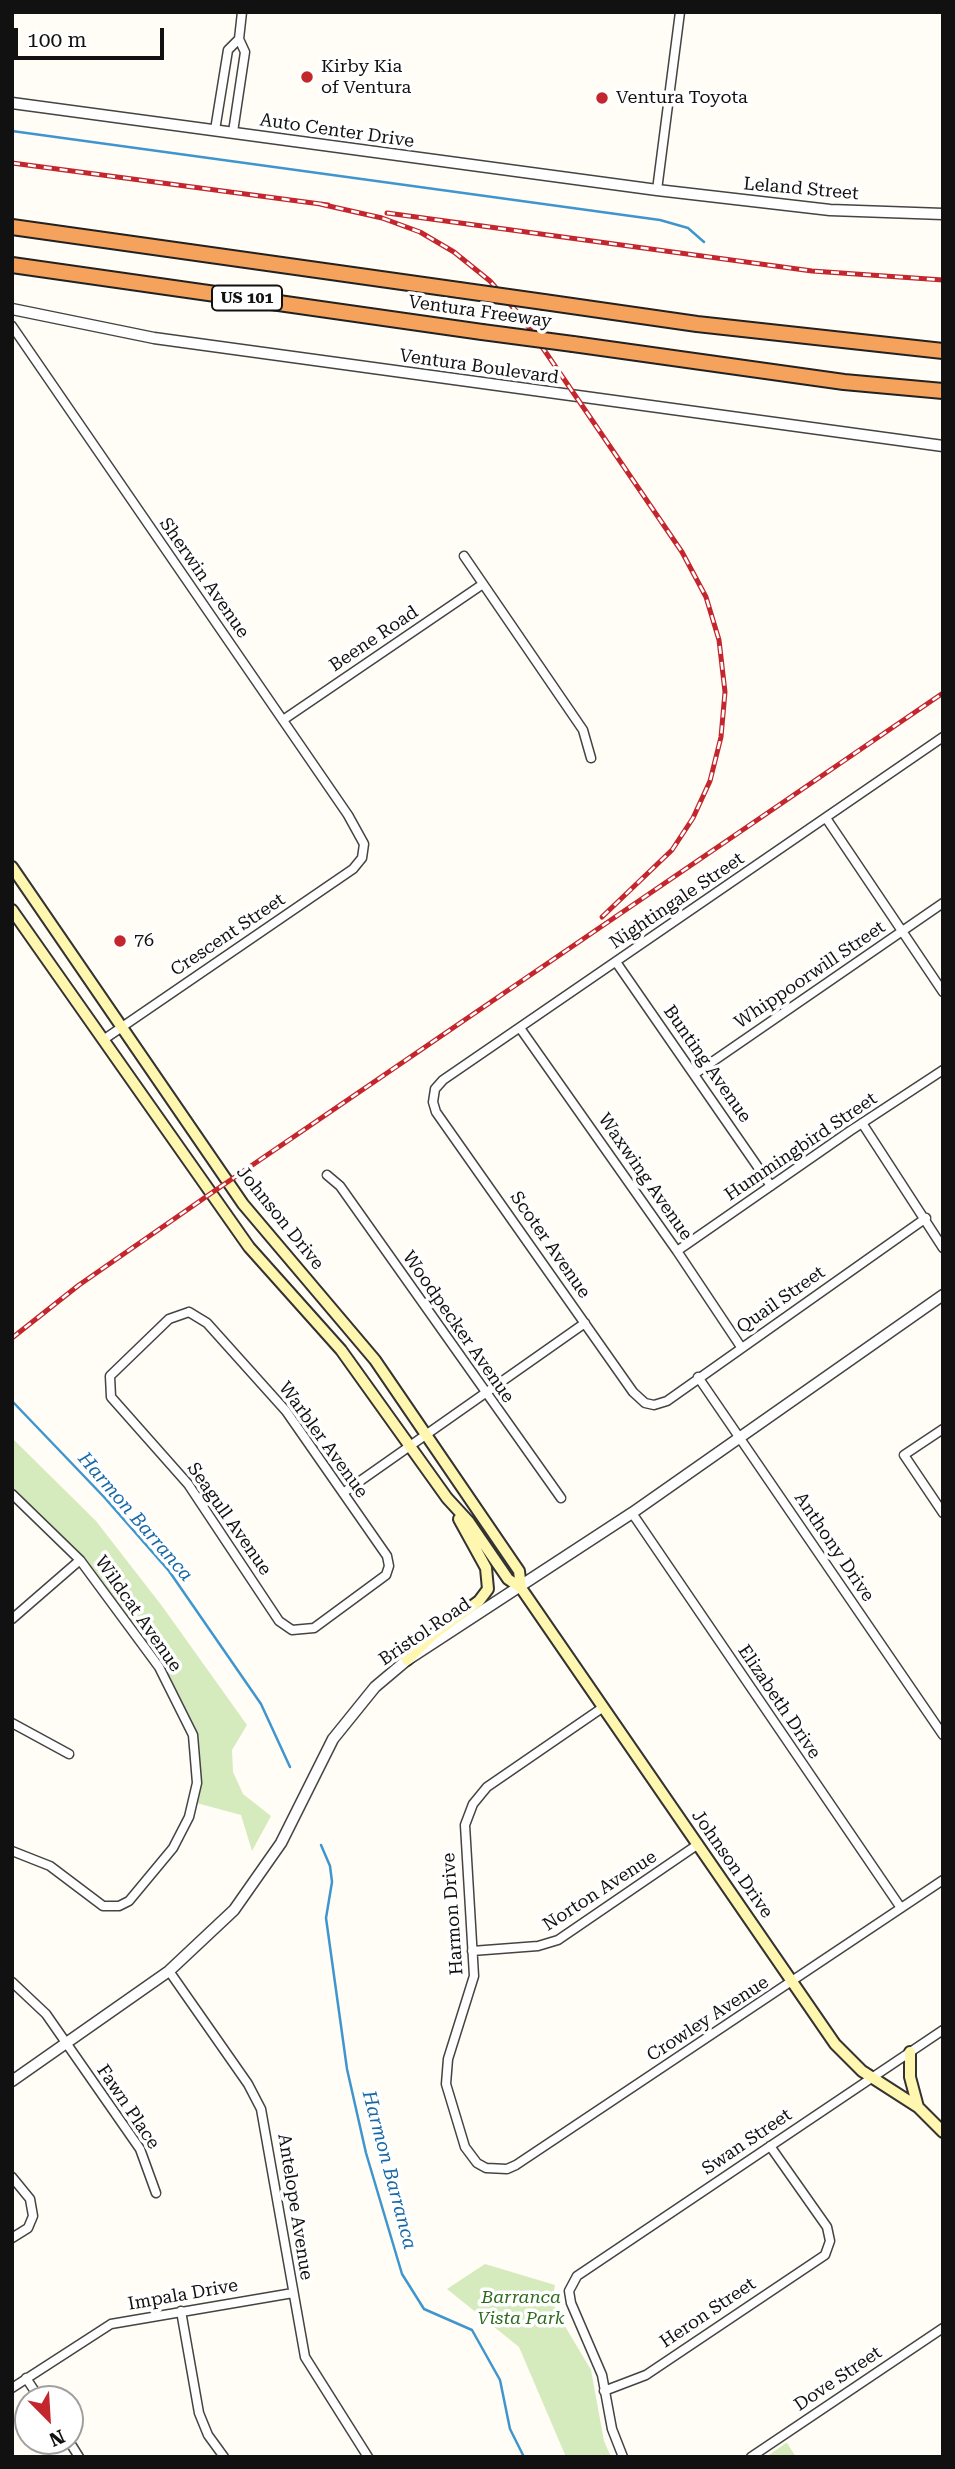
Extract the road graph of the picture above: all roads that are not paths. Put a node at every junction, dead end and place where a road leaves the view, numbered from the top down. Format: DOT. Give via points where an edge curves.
graph roads {
  1 [pos="242,12"];
  2 [pos="680,12"];
  3 [pos="239,39"];
  4 [pos="12,103"];
  5 [pos="215,130"];
  6 [pos="233,132"];
  7 [pos="657,190"];
  8 [pos="943,214"];
  9 [pos="12,227"];
  10 [pos="12,265"];
  11 [pos="12,271"];
  12 [pos="82,274"];
  13 [pos="12,309"];
  14 [pos="12,326"];
  15 [pos="943,351"];
  16 [pos="943,391"];
  17 [pos="943,446"];
  18 [pos="464,556"];
  19 [pos="483,584"];
  20 [pos="283,720"];
  21 [pos="943,737"];
  22 [pos="591,758"];
  23 [pos="825,818"];
  24 [pos="364,851"];
  25 [pos="12,867"];
  26 [pos="17,881"];
  27 [pos="943,904"];
  28 [pos="12,910"];
  29 [pos="902,932"];
  30 [pos="616,962"];
  31 [pos="943,992"];
  32 [pos="121,1027"];
  33 [pos="520,1028"];
  34 [pos="103,1040"];
  35 [pos="943,1070"];
  36 [pos="696,1073"];
  37 [pos="433,1094"];
  38 [pos="862,1123"];
  39 [pos="327,1175"];
  40 [pos="771,1186"];
  41 [pos="926,1218"];
  42 [pos="943,1248"];
  43 [pos="677,1251"];
  44 [pos="943,1295"];
  45 [pos="189,1312"];
  46 [pos="585,1323"];
  47 [pos="741,1348"];
  48 [pos="698,1377"];
  49 [pos="485,1393"];
  50 [pos="654,1405"];
  51 [pos="943,1429"];
  52 [pos="425,1435"];
  53 [pos="740,1438"];
  54 [pos="410,1446"];
  55 [pos="343,1493"];
  56 [pos="12,1494"];
  57 [pos="447,1498"];
  58 [pos="561,1498"];
  59 [pos="632,1513"];
  60 [pos="943,1513"];
  61 [pos="80,1560"];
  62 [pos="389,1566"];
  63 [pos="521,1588"];
  64 [pos="12,1619"];
  65 [pos="407,1660"];
  66 [pos="602,1708"];
  67 [pos="12,1723"];
  68 [pos="943,1735"];
  69 [pos="69,1754"];
  70 [pos="697,1845"];
  71 [pos="12,1851"];
  72 [pos="943,1880"];
  73 [pos="901,1908"];
  74 [pos="472,1951"];
  75 [pos="169,1971"];
  76 [pos="12,1982"];
  77 [pos="792,1983"];
  78 [pos="943,2030"];
  79 [pos="66,2042"];
  80 [pos="910,2052"];
  81 [pos="873,2078"];
  82 [pos="12,2081"];
  83 [pos="918,2107"];
  84 [pos="943,2132"];
  85 [pos="769,2146"];
  86 [pos="486,2168"];
  87 [pos="12,2177"];
  88 [pos="156,2193"];
  89 [pos="12,2238"];
  90 [pos="293,2293"];
  91 [pos="181,2311"];
  92 [pos="943,2328"];
  93 [pos="26,2378"];
  94 [pos="31,2385"];
  95 [pos="12,2388"];
  96 [pos="604,2391"];
  97 [pos="224,2457"];
  98 [pos="368,2457"];
  99 [pos="623,2457"];
  100 [pos="751,2457"];
  1 -- 3 [label="street"];
  2 -- 7 [label="street"];
  3 -- 5 [label="street" via="228,50"];
  3 -- 6 [label="street" via="245,52"];
  4 -- 5 [label="street, Auto Center Drive"];
  5 -- 6 [label="street, Auto Center Drive"];
  6 -- 7 [label="street, Auto Center Drive"];
  7 -- 8 [label="street, Leland Street" via="830,210"];
  9 -- 15 [label="highway, Ventura Freeway / US 101, bridge" via="697,324"];
  10 -- 12 [label="highway, Ventura Freeway / US 101"];
  11 -- 12 [label="highway"];
  12 -- 16 [label="highway, Ventura Freeway / US 101, bridge" via="844,382"];
  13 -- 17 [label="street, Ventura Boulevard" via="154,338"];
  14 -- 20 [label="street, Sherwin Avenue"];
  18 -- 19 [label="street"];
  19 -- 20 [label="street, Beene Road"];
  19 -- 22 [label="street" via="583,730"];
  20 -- 24 [label="street, Sherwin Avenue" via="360,833"];
  21 -- 23 [label="street, Nightingale Street"];
  23 -- 29 [label="street"];
  23 -- 30 [label="street, Nightingale Street"];
  24 -- 32 [label="street, Crescent Street" via="353,869"];
  25 -- 26 [label="main road, Johnson Drive"];
  26 -- 32 [label="main road, Johnson Drive"];
  27 -- 29 [label="street, Whippoorwill Street"];
  28 -- 34 [label="main road, Johnson Drive"];
  29 -- 31 [label="street"];
  29 -- 36 [label="street, Whippoorwill Street"];
  30 -- 33 [label="street, Nightingale Street"];
  30 -- 36 [label="street, Bunting Avenue"];
  32 -- 34 [label="street, Crescent Street"];
  32 -- 52 [label="main road, Johnson Drive" via="243,1204 363,1344"];
  33 -- 37 [label="street, Nightingale Street" via="443,1080"];
  33 -- 43 [label="street, Waxwing Avenue"];
  34 -- 54 [label="main road, Johnson Drive" via="249,1247 335,1343"];
  35 -- 38 [label="street, Hummingbird Street"];
  36 -- 40 [label="street, Bunting Avenue"];
  37 -- 46 [label="street, Scoter Avenue" via="436,1112"];
  38 -- 40 [label="street, Hummingbird Street"];
  38 -- 41 [label="street"];
  39 -- 49 [label="street, Woodpecker Avenue" via="340,1186"];
  40 -- 43 [label="street, Hummingbird Street"];
  41 -- 42 [label="street"];
  41 -- 47 [label="street, Quail Street"];
  43 -- 47 [label="street, Waxwing Avenue"];
  44 -- 53 [label="street, Bristol Road"];
  45 -- 55 [label="street, Warbler Avenue" via="207,1323 286,1412"];
  45 -- 62 [label="street, Seagull Avenue" via="169,1320 110,1376 108,1387 111,1397 188,1484 279,1621 300,1632 314,1628 386,1575"];
  46 -- 49 [label="street"];
  46 -- 50 [label="street, Scoter Avenue" via="638,1398"];
  47 -- 48 [label="street, Quail Street"];
  48 -- 50 [label="street, Quail Street" via="667,1401"];
  48 -- 53 [label="street, Anthony Drive"];
  49 -- 52 [label="street"];
  49 -- 58 [label="street, Woodpecker Avenue"];
  51 -- 60 [label="street" via="904,1455"];
  52 -- 54 [label="street"];
  52 -- 63 [label="main road, Johnson Drive" via="519,1571"];
  53 -- 59 [label="street, Bristol Road"];
  53 -- 68 [label="street, Anthony Drive"];
  54 -- 55 [label="street"];
  54 -- 57 [label="main road, Johnson Drive"];
  55 -- 62 [label="street, Warbler Avenue" via="387,1556"];
  56 -- 61 [label="street, Wildcat Avenue"];
  57 -- 63 [label="main road, Johnson Drive" via="508,1579"];
  57 -- 65 [label="main road" via="486,1568 489,1583 479,1601"];
  59 -- 63 [label="street, Bristol Road"];
  59 -- 73 [label="street, Elizabeth Drive"];
  61 -- 64 [label="street"];
  61 -- 71 [label="street, Wildcat Avenue" via="159,1667 186,1717 196,1756 193,1802 183,1832 129,1902 108,1907 97,1903 50,1866"];
  63 -- 65 [label="street, Bristol Road"];
  63 -- 66 [label="main road, Johnson Drive"];
  65 -- 75 [label="street, Bristol Road" via="375,1687 332,1738 281,1843 234,1910"];
  66 -- 70 [label="main road, Johnson Drive"];
  66 -- 74 [label="street, Harmon Drive" via="487,1787 473,1804 464,1834"];
  67 -- 69 [label="street"];
  70 -- 74 [label="street, Norton Avenue" via="558,1940"];
  70 -- 77 [label="main road, Johnson Drive"];
  72 -- 73 [label="street, Crowley Avenue"];
  73 -- 77 [label="street, Crowley Avenue"];
  74 -- 86 [label="street, Harmon Drive" via="473,1985 448,2059 446,2084 465,2147"];
  75 -- 79 [label="street, Bristol Road"];
  75 -- 90 [label="street, Antelope Avenue" via="261,2109"];
  76 -- 79 [label="street, Fawn Place" via="42,2010"];
  77 -- 81 [label="main road, Johnson Drive" via="841,2051"];
  77 -- 86 [label="street, Crowley Avenue" via="516,2165"];
  78 -- 80 [label="street, Swan Street"];
  79 -- 82 [label="street, Bristol Road"];
  79 -- 88 [label="street, Fawn Place" via="140,2149"];
  80 -- 81 [label="street, Swan Street"];
  80 -- 83 [label="main road" via="910,2077"];
  81 -- 83 [label="main road, Johnson Drive"];
  81 -- 85 [label="street, Swan Street"];
  83 -- 84 [label="main road, Johnson Drive"];
  85 -- 96 [label="street, Swan Street" via="572,2283 571,2303 602,2375"];
  85 -- 96 [label="street, Heron Street" via="827,2227 830,2241 825,2255 646,2375"];
  87 -- 89 [label="street" via="27,2194 33,2210 28,2228"];
  90 -- 91 [label="street, Impala Drive"];
  90 -- 98 [label="street, Antelope Avenue" via="308,2364"];
  91 -- 93 [label="street, Impala Drive" via="111,2325"];
  91 -- 97 [label="street" via="199,2413"];
  92 -- 100 [label="street, Dove Street"];
  93 -- 94 [label="street"];
  93 -- 95 [label="street, Impala Drive"];
  96 -- 99 [label="street"];
}
